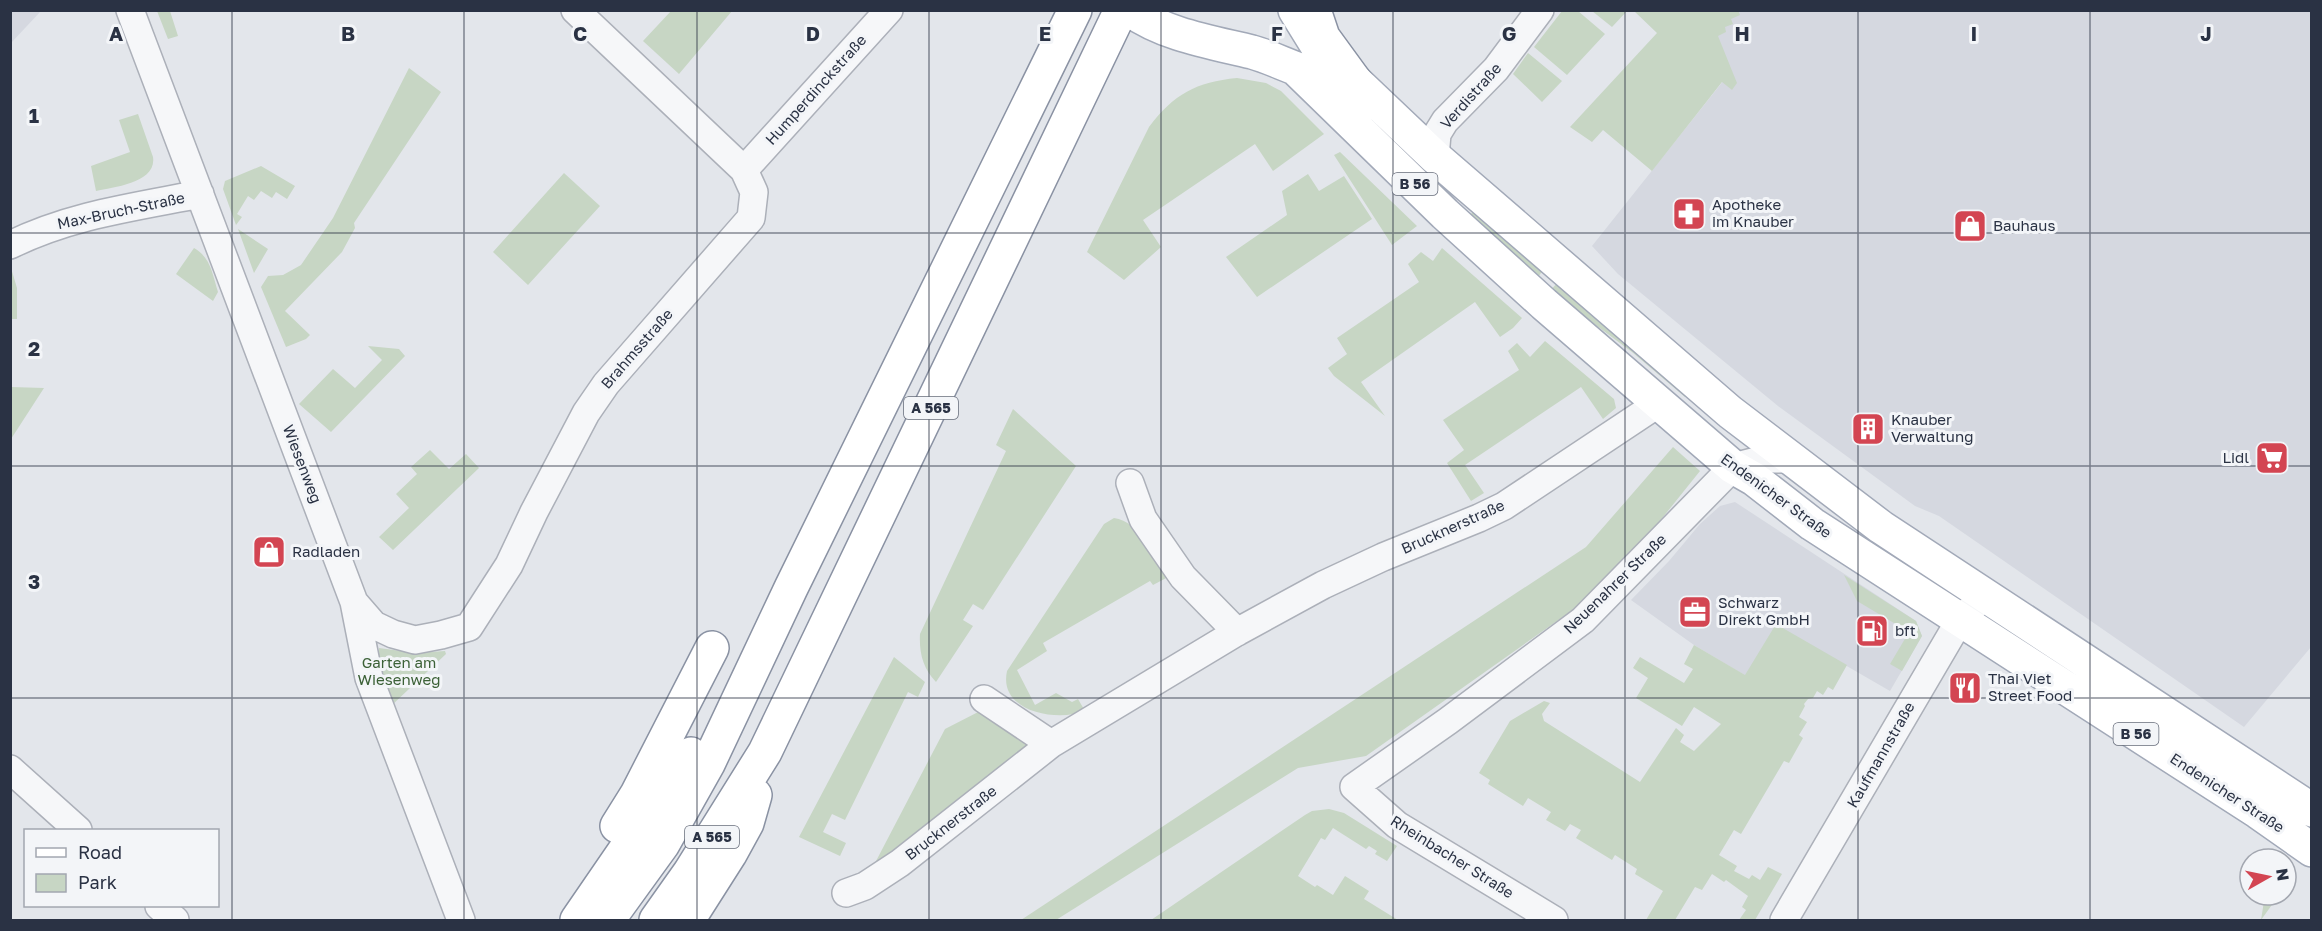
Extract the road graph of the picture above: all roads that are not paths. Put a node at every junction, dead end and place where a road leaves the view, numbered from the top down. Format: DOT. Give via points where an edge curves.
graph roads {
  1 [pos="130,10"];
  2 [pos="575,10"];
  3 [pos="889,10"];
  4 [pos="1075,10"];
  5 [pos="1121,10"];
  6 [pos="1295,10"];
  7 [pos="1314,10"];
  8 [pos="1540,10"];
  9 [pos="1144,17"];
  10 [pos="1297,70"];
  11 [pos="1358,85"];
  12 [pos="1435,157"];
  13 [pos="744,170"];
  14 [pos="200,194"];
  15 [pos="10,245"];
  16 [pos="1659,403"];
  17 [pos="1790,459"];
  18 [pos="1733,467"];
  19 [pos="1130,483"];
  20 [pos="791,588"];
  21 [pos="1985,595"];
  22 [pos="354,602"];
  23 [pos="1960,620"];
  24 [pos="1237,632"];
  25 [pos="712,648"];
  26 [pos="984,699"];
  27 [pos="1052,744"];
  28 [pos="765,752"];
  29 [pos="10,769"];
  30 [pos="1354,787"];
  31 [pos="2312,810"];
  32 [pos="76,829"];
  33 [pos="2312,850"];
  34 [pos="846,893"];
  35 [pos="160,907"];
  36 [pos="176,921"];
  37 [pos="461,921"];
  38 [pos="556,921"];
  39 [pos="577,921"];
  40 [pos="608,921"];
  41 [pos="656,921"];
  42 [pos="688,921"];
  43 [pos="1554,921"];
  44 [pos="1784,921"];
  1 -- 14 [label="street, Wiesenweg"];
  2 -- 13 [label="street, Brahmsstraße"];
  3 -- 13 [label="street, Humperdinckstraße"];
  4 -- 20 [label="main road, A 565"];
  5 -- 28 [label="main road, A 565"];
  6 -- 11 [label="main road, Endenicher Straße / B 56" via="1316,44"];
  7 -- 11 [label="main road" via="1323,37"];
  8 -- 12 [label="street, Verdistraße" via="1496,69 1445,121 1437,134"];
  9 -- 10 [label="main road, Endenicher Straße / B 56" via="1189,37 1272,59"];
  10 -- 11 [label="main road, Endenicher Straße / B 56"];
  10 -- 16 [label="main road, Endenicher Straße / B 56" via="1445,214"];
  11 -- 12 [label="main road, Endenicher Straße / B 56"];
  12 -- 17 [label="main road, Endenicher Straße / B 56" via="1730,412"];
  13 -- 22 [label="street, Brahmsstraße" via="754,192 751,218 606,384 586,413 510,565 469,627 415,640 374,625"];
  14 -- 15 [label="street, Max-Bruch-Straße" via="80,217"];
  14 -- 22 [label="street, Wiesenweg"];
  16 -- 18 [label="main road, Endenicher Straße / B 56"];
  16 -- 24 [label="street, Brucknerstraße" via="1504,506 1323,585"];
  17 -- 18 [label="street" via="1764,459"];
  17 -- 21 [label="main road, Endenicher Straße / B 56" via="1881,527"];
  18 -- 23 [label="main road, Endenicher Straße / B 56" via="1812,524"];
  18 -- 30 [label="street, Neuenahrer Straße" via="1582,620"];
  19 -- 24 [label="street" via="1143,519 1183,577"];
  20 -- 39 [label="main road" via="682,769"];
  20 -- 40 [label="main road, A 565" via="708,764 663,843"];
  21 -- 23 [label="street, Kaufmannstraße"];
  21 -- 31 [label="main road, Endenicher Straße / B 56"];
  22 -- 37 [label="street, Wiesenweg" via="369,678"];
  23 -- 33 [label="main road, Endenicher Straße / B 56"];
  23 -- 44 [label="street, Kaufmannstraße"];
  24 -- 27 [label="street, Brucknerstraße"];
  25 -- 38 [label="main road" via="637,794"];
  26 -- 27 [label="street"];
  27 -- 34 [label="street, Brucknerstraße" via="900,863 865,886"];
  28 -- 41 [label="main road, A 565"];
  28 -- 42 [label="main road" via="747,823"];
  29 -- 32 [label="street"];
  30 -- 43 [label="street, Rheinbacher Straße" via="1397,825"];
  35 -- 36 [label="street"];
}
